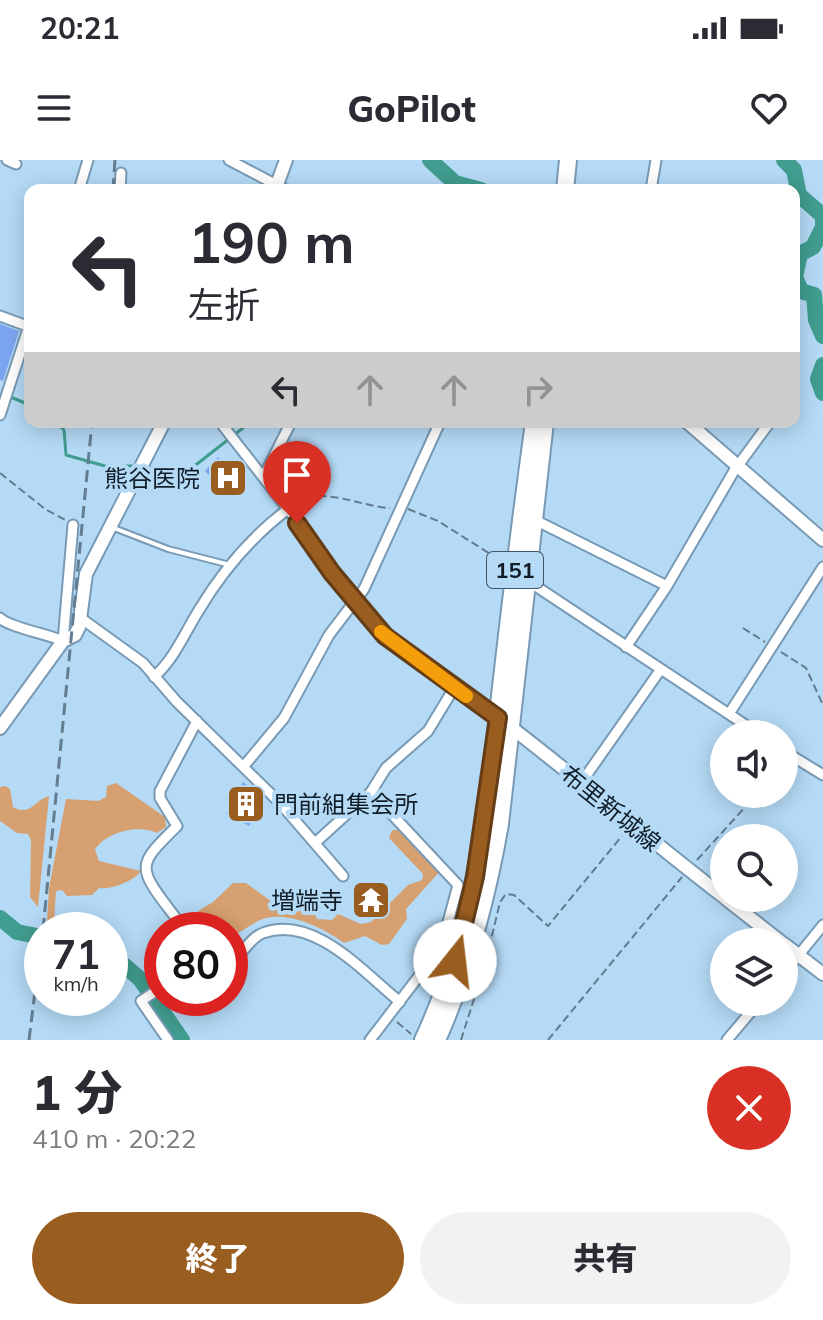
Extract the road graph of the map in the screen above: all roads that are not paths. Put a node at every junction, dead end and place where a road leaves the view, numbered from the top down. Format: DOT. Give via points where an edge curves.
graph roads {
  1 [pos="88,160"];
  2 [pos="229,160"];
  3 [pos="286,160"];
  4 [pos="568,160"];
  5 [pos="656,160"];
  6 [pos="121,173"];
  7 [pos="81,184"];
  8 [pos="120,184"];
  9 [pos="272,184"];
  10 [pos="280,184"];
  11 [pos="566,184"];
  12 [pos="652,184"];
  13 [pos="0,316"];
  14 [pos="24,324"];
  15 [pos="24,343"];
  16 [pos="6,393"];
  17 [pos="0,415"];
  18 [pos="161,428"];
  19 [pos="225,428"];
  20 [pos="288,428"];
  21 [pos="437,428"];
  22 [pos="533,428"];
  23 [pos="544,428"];
  24 [pos="694,428"];
  25 [pos="766,428"];
  26 [pos="738,467"];
  27 [pos="264,476"];
  28 [pos="288,509"];
  29 [pos="533,524"];
  30 [pos="73,525"];
  31 [pos="110,526"];
  32 [pos="823,540"];
  33 [pos="230,565"];
  34 [pos="823,567"];
  35 [pos="528,581"];
  36 [pos="667,586"];
  37 [pos="355,603"];
  38 [pos="0,618"];
  39 [pos="82,619"];
  40 [pos="63,641"];
  41 [pos="626,647"];
  42 [pos="661,669"];
  43 [pos="154,677"];
  44 [pos="454,688"];
  45 [pos="729,714"];
  46 [pos="738,720"];
  47 [pos="197,721"];
  48 [pos="504,723"];
  49 [pos="0,728"];
  50 [pos="798,760"];
  51 [pos="244,766"];
  52 [pos="823,775"];
  53 [pos="581,783"];
  54 [pos="371,792"];
  55 [pos="315,843"];
  56 [pos="343,876"];
  57 [pos="710,887"];
  58 [pos="169,912"];
  59 [pos="742,912"];
  60 [pos="823,925"];
  61 [pos="763,928"];
  62 [pos="248,948"];
  63 [pos="799,955"];
  64 [pos="823,974"];
  65 [pos="400,1002"];
  66 [pos="153,1016"];
  67 [pos="747,1016"];
  68 [pos="417,1037"];
  69 [pos="168,1040"];
  70 [pos="370,1040"];
  71 [pos="437,1040"];
  72 [pos="727,1040"];
  1 -- 7 [label="street"];
  2 -- 9 [label="street"];
  3 -- 10 [label="street"];
  4 -- 11 [label="highway"];
  5 -- 12 [label="street"];
  6 -- 8 [label="street"];
  13 -- 14 [label="street"];
  15 -- 16 [label="street"];
  16 -- 17 [label="street"];
  18 -- 31 [label="street"];
  19 -- 27 [label="street"];
  20 -- 27 [label="street"];
  21 -- 37 [label="street"];
  22 -- 48 [label="highway, 151"];
  23 -- 29 [label="highway, 151"];
  24 -- 26 [label="street"];
  25 -- 26 [label="street"];
  26 -- 32 [label="street"];
  26 -- 36 [label="street"];
  27 -- 28 [label="street"];
  28 -- 33 [label="street"];
  28 -- 37 [label="street"];
  29 -- 35 [label="highway, 151"];
  29 -- 36 [label="street" via="539,522"];
  30 -- 40 [label="street"];
  31 -- 33 [label="lane"];
  31 -- 39 [label="street" via="86,574"];
  33 -- 43 [label="street" via="174,656"];
  34 -- 45 [label="street"];
  35 -- 41 [label="street"];
  35 -- 48 [label="highway, 151"];
  36 -- 41 [label="street"];
  37 -- 44 [label="street, 布里新城線" via="385,636"];
  37 -- 51 [label="street" via="329,635 284,718"];
  38 -- 40 [label="street"];
  39 -- 40 [label="street" via="75,635"];
  39 -- 43 [label="street" via="132,653"];
  40 -- 49 [label="street"];
  41 -- 42 [label="street"];
  42 -- 45 [label="street"];
  42 -- 53 [label="street"];
  43 -- 47 [label="street"];
  44 -- 48 [label="street, 布里新城線"];
  44 -- 54 [label="street" via="435,722 386,768"];
  45 -- 46 [label="street"];
  47 -- 51 [label="street"];
  47 -- 58 [label="street" via="160,791 177,826 152,851 145,869 146,880"];
  48 -- 53 [label="street, 布里新城線"];
  48 -- 68 [label="highway, 151" via="468,913 449,979"];
  48 -- 71 [label="highway, 151" via="490,881 473,946"];
  50 -- 52 [label="street"];
  51 -- 55 [label="street"];
  53 -- 57 [label="street, 布里新城線"];
  54 -- 55 [label="street"];
  54 -- 65 [label="street" via="458,885 432,959"];
  55 -- 56 [label="street"];
  59 -- 61 [label="street, 布里新城線"];
  60 -- 63 [label="street"];
  62 -- 65 [label="street" via="262,933 293,928 329,945"];
  63 -- 64 [label="street, 布里新城線"];
  65 -- 70 [label="street"];
  66 -- 69 [label="street"];
  67 -- 72 [label="street"];
}
